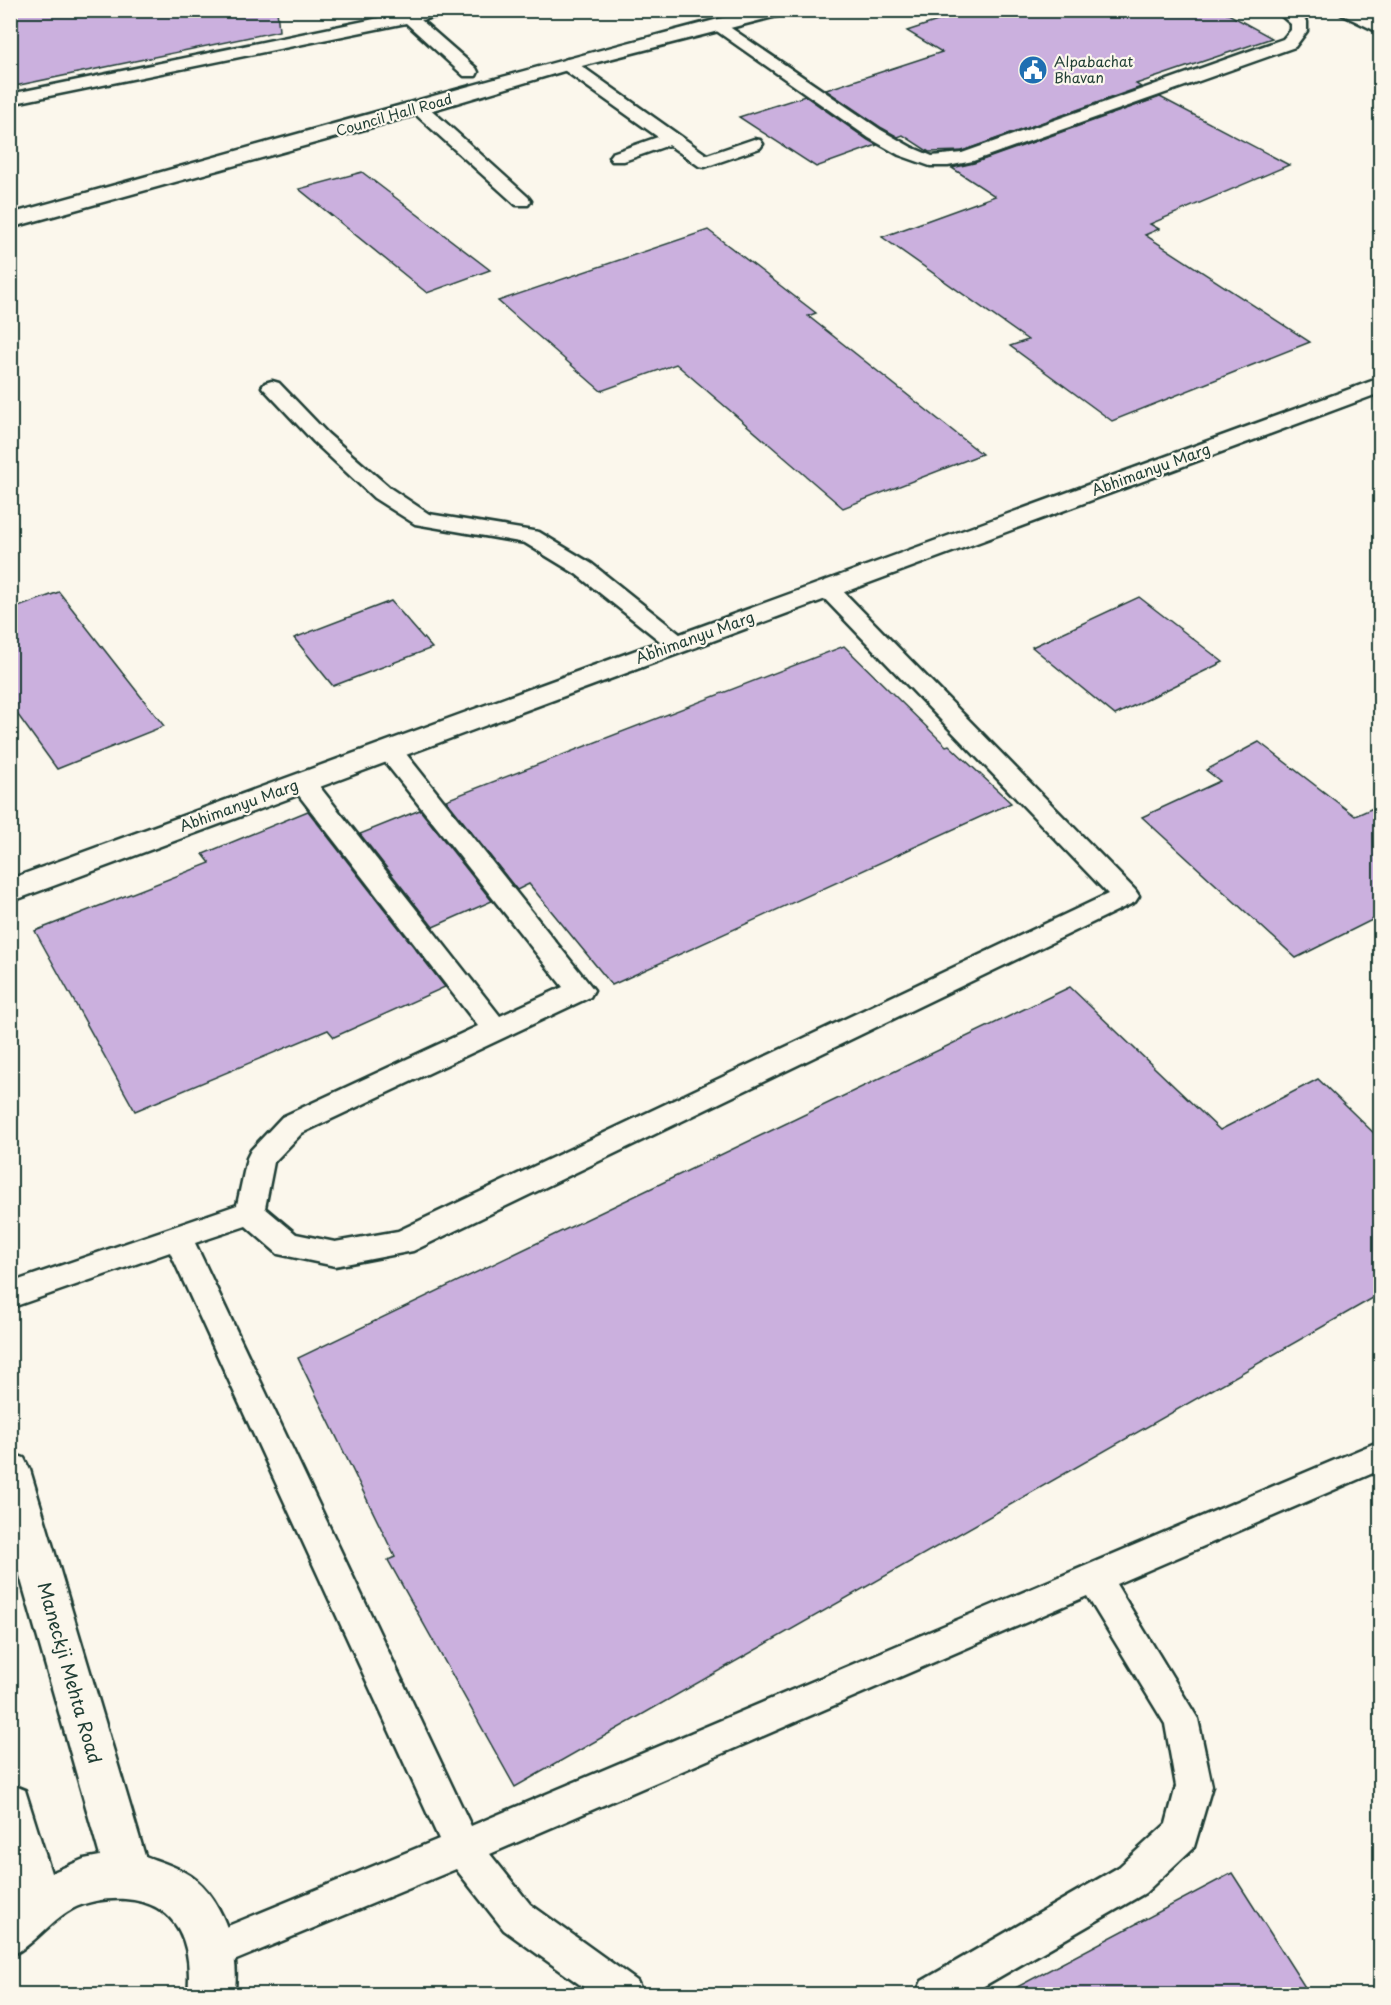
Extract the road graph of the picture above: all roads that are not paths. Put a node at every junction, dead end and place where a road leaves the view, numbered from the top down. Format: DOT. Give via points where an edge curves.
graph roads {
  1 [pos="444,10"];
  2 [pos="778,10"];
  3 [pos="1283,10"];
  4 [pos="1348,10"];
  5 [pos="409,17"];
  6 [pos="719,27"];
  7 [pos="1380,27"];
  8 [pos="567,64"];
  9 [pos="470,72"];
  10 [pos="10,99"];
  11 [pos="419,108"];
  12 [pos="669,139"];
  13 [pos="754,144"];
  14 [pos="618,157"];
  15 [pos="522,201"];
  16 [pos="10,221"];
  17 [pos="1380,385"];
  18 [pos="272,387"];
  19 [pos="828,589"];
  20 [pos="678,644"];
  21 [pos="390,751"];
  22 [pos="303,783"];
  23 [pos="10,891"];
  24 [pos="496,1030"];
  25 [pos="250,1212"];
  26 [pos="178,1238"];
  27 [pos="10,1296"];
  28 [pos="1380,1455"];
  29 [pos="10,1470"];
  30 [pos="1094,1578"];
  31 [pos="10,1805"];
  32 [pos="462,1848"];
  33 [pos="129,1875"];
  34 [pos="24,1919"];
  35 [pos="212,1951"];
  36 [pos="211,1995"];
  37 [pos="624,1995"];
  38 [pos="935,1995"];
  1 -- 5 [label="lane"];
  2 -- 6 [label="street, Council Hall Road"];
  3 -- 6 [label="lane" via="1299,22 1299,31 1289,43 948,161 930,161 905,152"];
  4 -- 7 [label="street"];
  5 -- 9 [label="lane"];
  5 -- 10 [label="lane"];
  6 -- 8 [label="street, Council Hall Road"];
  8 -- 11 [label="street, Council Hall Road"];
  8 -- 12 [label="lane"];
  11 -- 15 [label="lane"];
  11 -- 16 [label="street, Council Hall Road"];
  12 -- 13 [label="lane" via="705,162"];
  12 -- 14 [label="lane"];
  17 -- 19 [label="street, Abhimanyu Marg"];
  18 -- 20 [label="lane" via="382,493 423,519 531,537 584,569"];
  19 -- 20 [label="street, Abhimanyu Marg"];
  19 -- 25 [label="lane" via="1126,896 403,1242 335,1254 288,1245"];
  20 -- 21 [label="street, Abhimanyu Marg"];
  21 -- 22 [label="street, Abhimanyu Marg"];
  21 -- 24 [label="lane" via="581,990"];
  22 -- 23 [label="street, Abhimanyu Marg"];
  22 -- 24 [label="lane"];
  24 -- 25 [label="lane" via="292,1125 261,1158"];
  25 -- 26 [label="lane"];
  26 -- 27 [label="lane"];
  26 -- 32 [label="lane"];
  28 -- 30 [label="lane"];
  29 -- 33 [label="street, Maneckji Mehta Road"];
  30 -- 32 [label="lane"];
  30 -- 38 [label="lane" via="1181,1719 1194,1786 1181,1834 1132,1880"];
  31 -- 34 [label="street"];
  32 -- 35 [label="lane"];
  32 -- 37 [label="lane" via="517,1917"];
  33 -- 34 [label="street" via="98,1877 67,1886"];
  33 -- 35 [label="street" via="158,1883 183,1899 201,1921"];
  35 -- 36 [label="street"];
}
